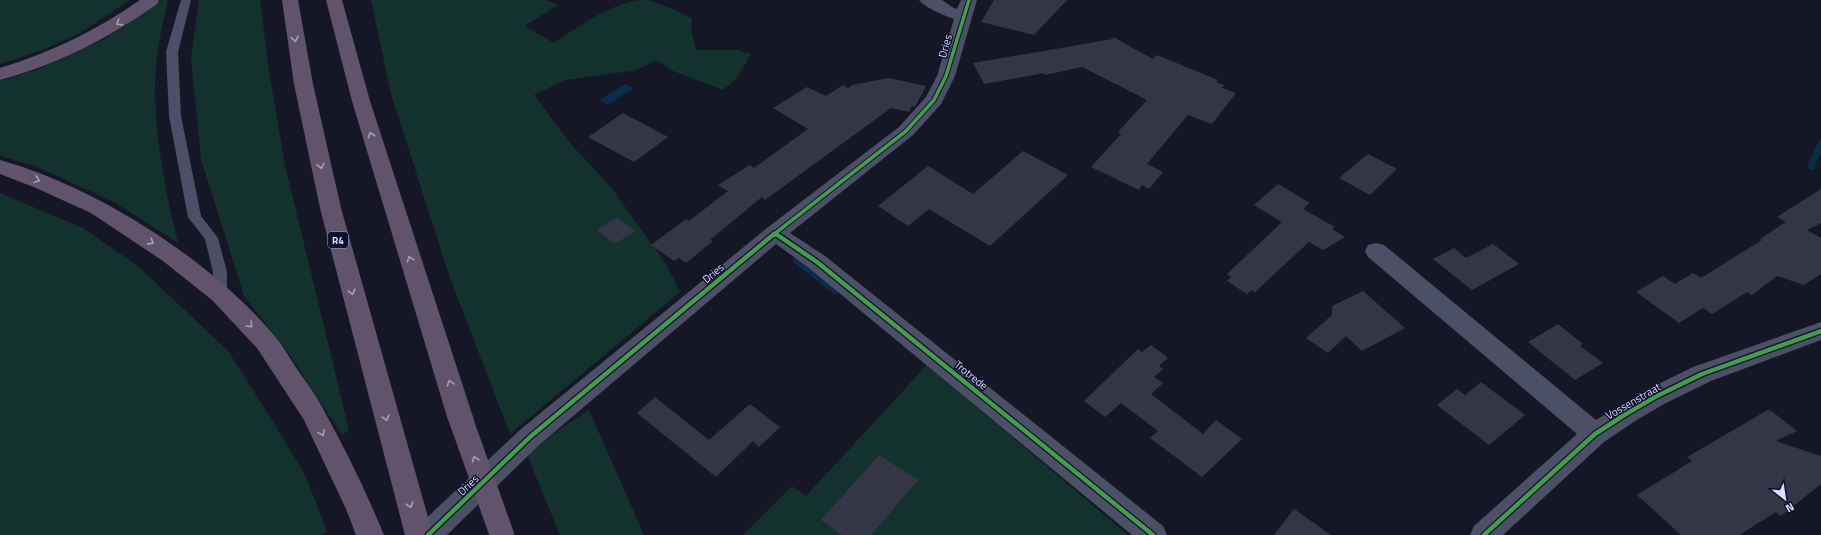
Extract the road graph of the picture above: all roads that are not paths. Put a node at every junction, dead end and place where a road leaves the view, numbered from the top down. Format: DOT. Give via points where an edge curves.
graph roads {
  1 [pos="151,0"];
  2 [pos="186,0"];
  3 [pos="290,0"];
  4 [pos="334,0"];
  5 [pos="932,2"];
  6 [pos="966,5"];
  7 [pos="0,74"];
  8 [pos="0,167"];
  9 [pos="775,232"];
  10 [pos="1376,251"];
  11 [pos="220,294"];
  12 [pos="1821,330"];
  13 [pos="1595,434"];
  14 [pos="370,535"];
  15 [pos="419,535"];
  16 [pos="428,535"];
  17 [pos="502,535"];
  18 [pos="1153,535"];
  19 [pos="1484,535"];
  1 -- 7 [label="highway, one-way" via="103,33 42,60"];
  2 -- 11 [label="lane" via="172,52 175,116 195,217 211,238 220,272"];
  3 -- 15 [label="highway, R4, one-way" via="313,130 342,255"];
  17 -- 4 [label="highway, one-way, bridge" via="461,420 361,101"];
  5 -- 6 [label="street" via="946,11"];
  6 -- 9 [label="street, Dries" via="946,76 924,113 906,131"];
  8 -- 11 [label="highway, one-way" via="98,208 171,255"];
  9 -- 16 [label="street, Dries" via="530,437"];
  9 -- 18 [label="street, Trotrede" via="817,262"];
  10 -- 13 [label="street"];
  11 -- 14 [label="highway, one-way" via="265,341 312,413 359,507"];
  12 -- 13 [label="street, Vossenstraat" via="1702,374 1655,397"];
  13 -- 19 [label="street, Vossenstraat"];
}
